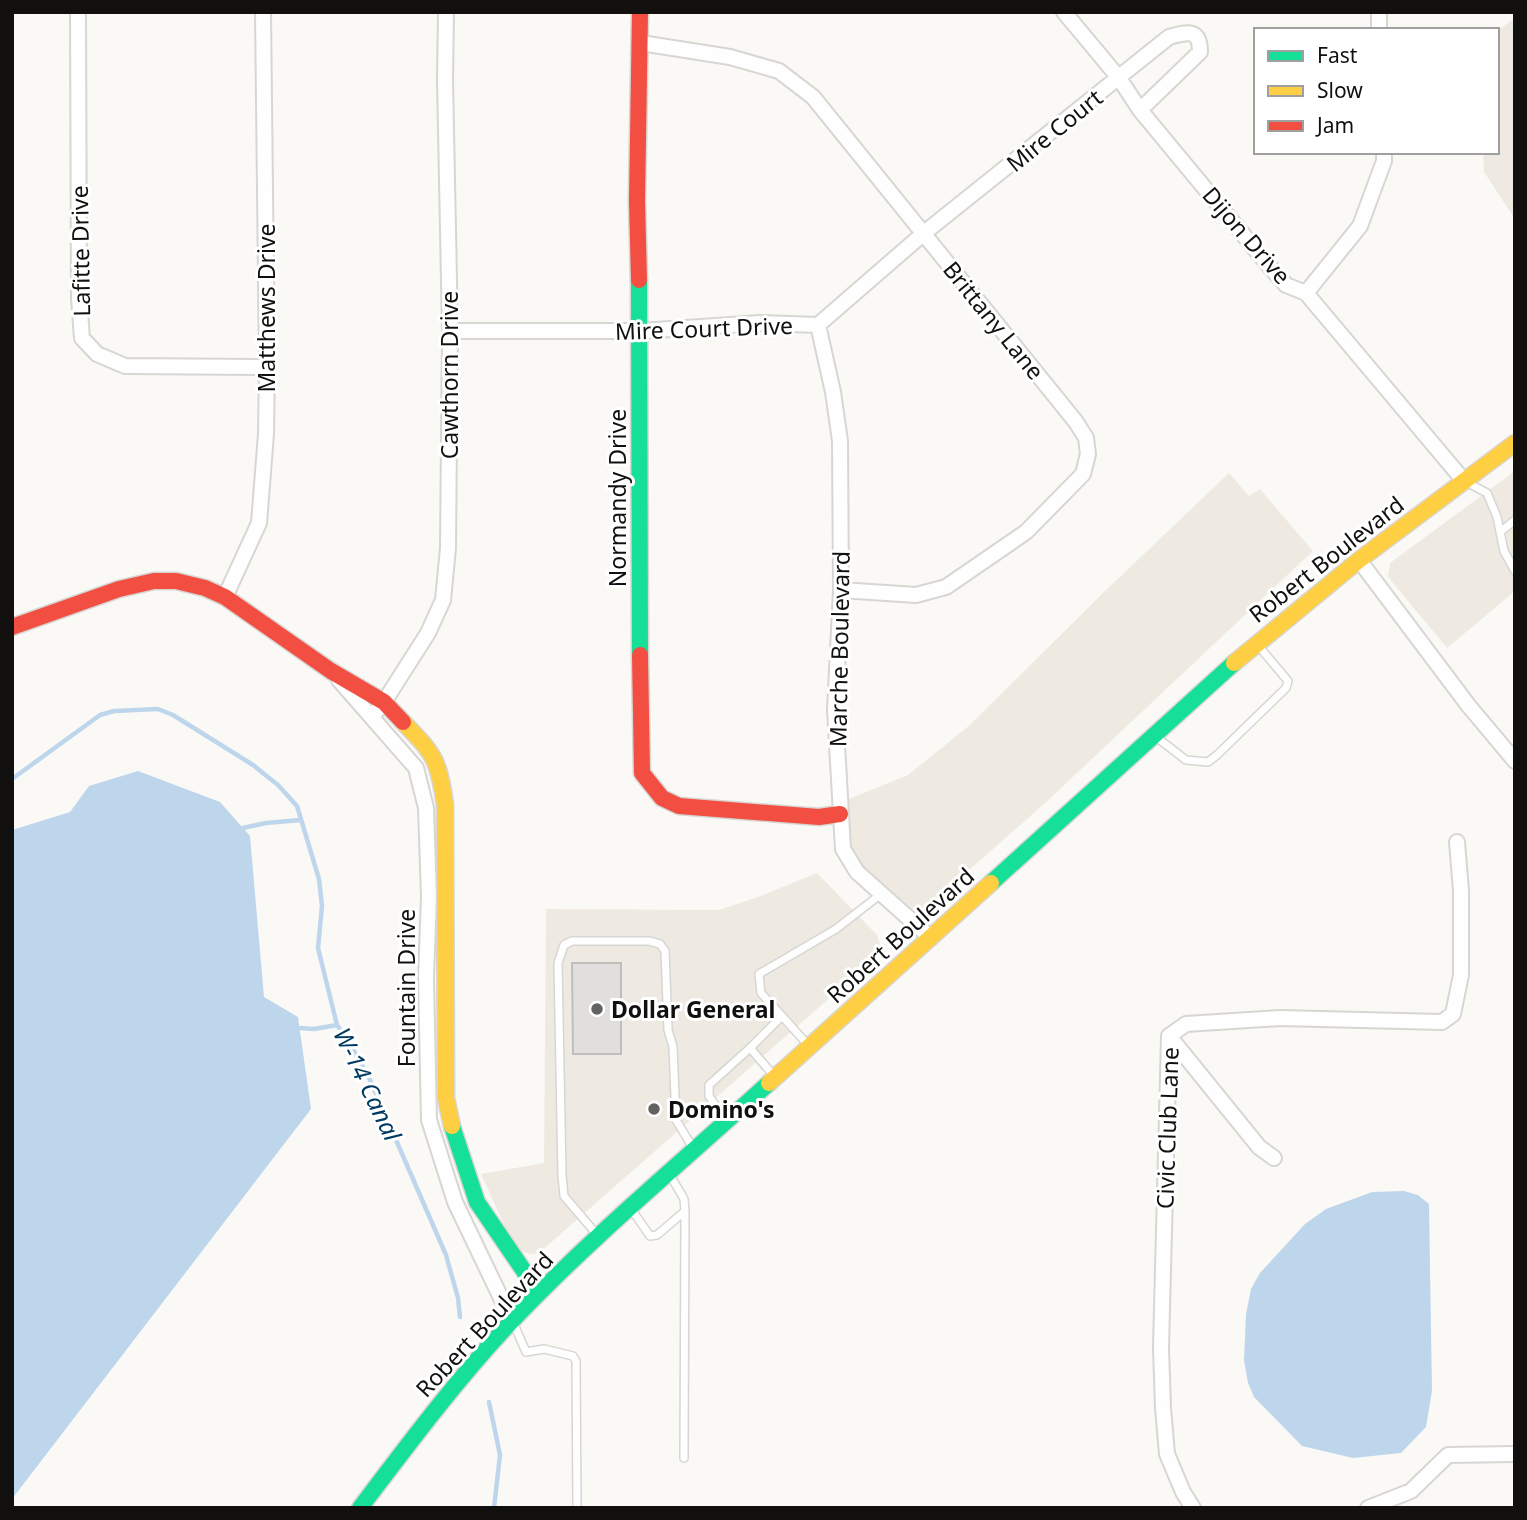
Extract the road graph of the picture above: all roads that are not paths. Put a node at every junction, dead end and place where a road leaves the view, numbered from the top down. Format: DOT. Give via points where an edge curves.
graph roads {
  1 [pos="78,12"];
  2 [pos="263,12"];
  3 [pos="446,12"];
  4 [pos="640,12"];
  5 [pos="1064,12"];
  6 [pos="640,43"];
  7 [pos="1119,78"];
  8 [pos="1140,110"];
  9 [pos="1384,154"];
  10 [pos="924,233"];
  11 [pos="1306,293"];
  12 [pos="818,325"];
  13 [pos="450,331"];
  14 [pos="640,331"];
  15 [pos="267,367"];
  16 [pos="1515,443"];
  17 [pos="1464,481"];
  18 [pos="1515,520"];
  19 [pos="1500,532"];
  20 [pos="1359,560"];
  21 [pos="1515,571"];
  22 [pos="841,590"];
  23 [pos="225,597"];
  24 [pos="12,627"];
  25 [pos="1256,643"];
  26 [pos="331,671"];
  27 [pos="384,702"];
  28 [pos="372,717"];
  29 [pos="1154,735"];
  30 [pos="1515,761"];
  31 [pos="840,814"];
  32 [pos="1457,842"];
  33 [pos="437,873"];
  34 [pos="882,894"];
  35 [pos="931,938"];
  36 [pos="781,1017"];
  37 [pos="1169,1036"];
  38 [pos="750,1048"];
  39 [pos="810,1048"];
  40 [pos="776,1078"];
  41 [pos="728,1122"];
  42 [pos="695,1151"];
  43 [pos="1274,1158"];
  44 [pos="670,1174"];
  45 [pos="475,1195"];
  46 [pos="455,1202"];
  47 [pos="632,1209"];
  48 [pos="685,1211"];
  49 [pos="599,1237"];
  50 [pos="539,1293"];
  51 [pos="512,1321"];
  52 [pos="1509,1454"];
  53 [pos="684,1458"];
  54 [pos="360,1508"];
  55 [pos="577,1508"];
  56 [pos="1193,1508"];
  57 [pos="1368,1508"];
  1 -- 15 [label="street, Lafitte Drive" via="82,338 97,354 125,366"];
  2 -- 15 [label="street, Matthews Drive"];
  3 -- 13 [label="street, Cawthorn Drive"];
  4 -- 6 [label="street, Normandy Drive"];
  5 -- 7 [label="street, Dijon Drive"];
  6 -- 10 [label="street, Brittany Lane" via="730,57 779,71 813,97"];
  6 -- 14 [label="street, Normandy Drive"];
  7 -- 8 [label="street, Dijon Drive"];
  7 -- 8 [label="street, Mire Court" via="1169,37 1186,32 1200,41 1200,52"];
  7 -- 10 [label="street, Mire Court"];
  8 -- 11 [label="street, Dijon Drive" via="1286,285"];
  9 -- 11 [label="street" via="1360,226"];
  10 -- 12 [label="street, Mire Court Drive"];
  10 -- 22 [label="street, Brittany Lane" via="1076,422 1086,438 1088,454 1083,474 1026,533 946,587 916,595"];
  11 -- 17 [label="street, Dijon Drive"];
  12 -- 14 [label="street, Mire Court Drive" via="760,323"];
  12 -- 22 [label="street, Marche Boulevard" via="840,441"];
  13 -- 14 [label="street, Mire Court Drive"];
  13 -- 27 [label="street, Cawthorn Drive" via="448,548 443,600 428,633"];
  14 -- 31 [label="street, Normandy Drive" via="642,773 663,798 679,806 820,817"];
  15 -- 23 [label="street, Matthews Drive" via="259,523"];
  16 -- 17 [label="street, Robert Boulevard"];
  17 -- 19 [label="lane" via="1487,494"];
  17 -- 20 [label="street, Robert Boulevard"];
  18 -- 19 [label="lane"];
  19 -- 21 [label="lane"];
  20 -- 25 [label="street, Robert Boulevard"];
  20 -- 30 [label="street"];
  22 -- 31 [label="street, Marche Boulevard" via="835,710"];
  23 -- 24 [label="street, Fountain Drive" via="176,581 154,581"];
  23 -- 26 [label="street, Fountain Drive"];
  25 -- 29 [label="street, Robert Boulevard"];
  25 -- 29 [label="lane" via="1288,681 1286,688 1217,755 1208,762 1186,760"];
  26 -- 27 [label="street, Fountain Drive"];
  26 -- 28 [label="street, Fountain Drive"];
  27 -- 28 [label="street, Cawthorn Drive"];
  27 -- 33 [label="street, Fountain Drive" via="431,751 440,771 445,804"];
  28 -- 33 [label="street, Fountain Drive" via="416,768"];
  29 -- 35 [label="street, Robert Boulevard"];
  31 -- 34 [label="street, Marche Boulevard" via="843,849 857,872"];
  32 -- 37 [label="street, Civic Club Lane" via="1461,975 1452,1014 1441,1022 1280,1018 1186,1024"];
  33 -- 45 [label="street, Fountain Drive" via="446,1098"];
  33 -- 46 [label="street, Fountain Drive" via="426,978 429,1120"];
  34 -- 35 [label="street, Marche Boulevard"];
  34 -- 36 [label="lane" via="836,929 760,974 761,993"];
  35 -- 39 [label="street, Robert Boulevard"];
  36 -- 38 [label="lane"];
  36 -- 39 [label="lane"];
  37 -- 43 [label="street" via="1259,1147"];
  37 -- 56 [label="street, Civic Club Lane" via="1163,1408 1167,1454"];
  38 -- 40 [label="lane"];
  38 -- 41 [label="lane" via="709,1084 709,1096"];
  39 -- 40 [label="street, Robert Boulevard"];
  40 -- 41 [label="street, Robert Boulevard"];
  41 -- 42 [label="street, Robert Boulevard"];
  42 -- 44 [label="street, Robert Boulevard"];
  42 -- 49 [label="lane" via="676,1119 665,951 649,941 564,945 558,963 564,1196"];
  44 -- 47 [label="street, Robert Boulevard"];
  44 -- 48 [label="lane" via="684,1199"];
  45 -- 46 [label="street"];
  45 -- 50 [label="street, Fountain Drive"];
  46 -- 51 [label="street, Fountain Drive"];
  47 -- 48 [label="lane" via="650,1236"];
  47 -- 49 [label="street, Robert Boulevard"];
  48 -- 53 [label="lane"];
  49 -- 50 [label="street, Robert Boulevard"];
  50 -- 51 [label="street, Robert Boulevard"];
  51 -- 54 [label="street, Robert Boulevard" via="430,1416"];
  51 -- 55 [label="lane" via="526,1352 544,1349 573,1356 576,1361"];
  52 -- 57 [label="street" via="1448,1455 1411,1491"];
}
